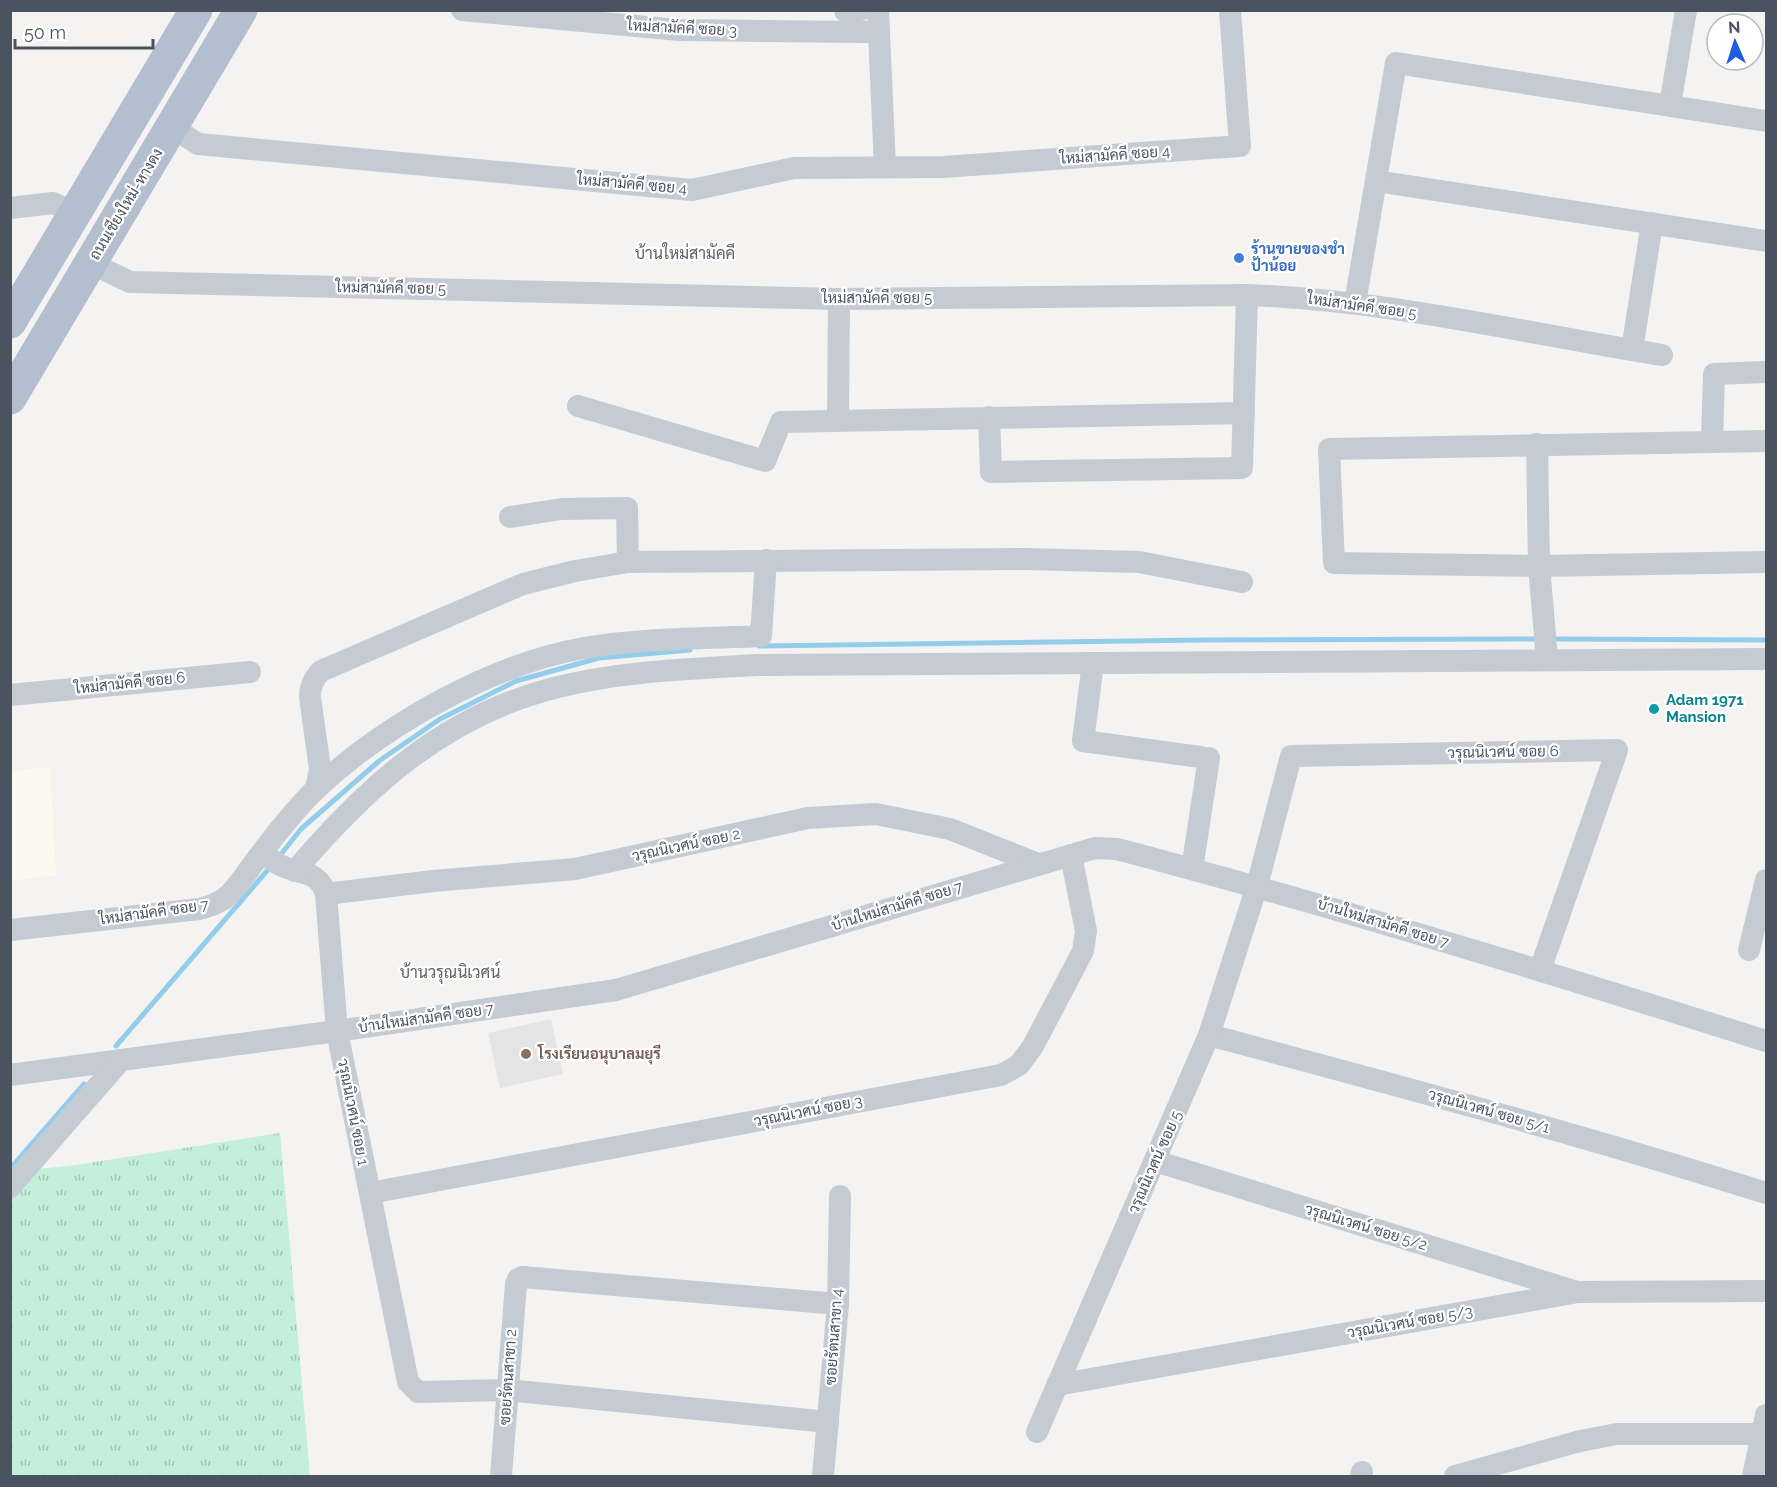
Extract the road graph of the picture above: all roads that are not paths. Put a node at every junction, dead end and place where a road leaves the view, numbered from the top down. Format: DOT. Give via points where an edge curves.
graph roads {
  1 [pos="196,10"];
  2 [pos="241,10"];
  3 [pos="462,10"];
  4 [pos="860,10"];
  5 [pos="878,10"];
  6 [pos="1230,10"];
  7 [pos="1686,10"];
  8 [pos="845,11"];
  9 [pos="867,32"];
  10 [pos="1670,105"];
  11 [pos="1767,120"];
  12 [pos="172,127"];
  13 [pos="885,167"];
  14 [pos="1376,182"];
  15 [pos="10,208"];
  16 [pos="75,213"];
  17 [pos="1652,223"];
  18 [pos="1767,241"];
  19 [pos="91,263"];
  20 [pos="1247,295"];
  21 [pos="838,299"];
  22 [pos="1355,303"];
  23 [pos="10,322"];
  24 [pos="1632,350"];
  25 [pos="1662,355"];
  26 [pos="1767,372"];
  27 [pos="10,398"];
  28 [pos="578,406"];
  29 [pos="1244,413"];
  30 [pos="989,417"];
  31 [pos="838,420"];
  32 [pos="1712,441"];
  33 [pos="1767,441"];
  34 [pos="1537,444"];
  35 [pos="510,517"];
  36 [pos="766,560"];
  37 [pos="628,562"];
  38 [pos="1767,562"];
  39 [pos="1539,566"];
  40 [pos="1242,582"];
  41 [pos="1547,659"];
  42 [pos="1767,659"];
  43 [pos="1094,663"];
  44 [pos="250,672"];
  45 [pos="10,695"];
  46 [pos="316,789"];
  47 [pos="1071,855"];
  48 [pos="277,861"];
  49 [pos="1038,864"];
  50 [pos="1192,869"];
  51 [pos="1767,880"];
  52 [pos="1257,886"];
  53 [pos="326,894"];
  54 [pos="10,930"];
  55 [pos="1749,950"];
  56 [pos="1540,970"];
  57 [pos="337,1031"];
  58 [pos="1209,1035"];
  59 [pos="1767,1041"];
  60 [pos="121,1060"];
  61 [pos="10,1075"];
  62 [pos="1155,1161"];
  63 [pos="10,1187"];
  64 [pos="370,1193"];
  65 [pos="1767,1193"];
  66 [pos="840,1196"];
  67 [pos="1767,1291"];
  68 [pos="1578,1292"];
  69 [pos="838,1304"];
  70 [pos="1057,1385"];
  71 [pos="507,1390"];
  72 [pos="828,1422"];
  73 [pos="1765,1424"];
  74 [pos="1037,1432"];
  75 [pos="501,1476"];
  76 [pos="823,1476"];
  77 [pos="1455,1476"];
  78 [pos="1753,1476"];
  1 -- 16 [label="main road"];
  2 -- 12 [label="main road, ถนนเชียงใหม่-หางดง"];
  3 -- 9 [label="street, ใหม่สามัคคี ซอย 3" via="679,30"];
  4 -- 8 [label="street"];
  5 -- 13 [label="street"];
  6 -- 13 [label="street, ใหม่สามัคคี ซอย 4" via="1240,146 943,167"];
  7 -- 10 [label="street"];
  10 -- 11 [label="street"];
  10 -- 14 [label="street" via="1396,63"];
  12 -- 13 [label="street, ใหม่สามัคคี ซอย 4" via="198,144 692,190 794,168"];
  12 -- 19 [label="main road, ถนนเชียงใหม่-หางดง"];
  14 -- 17 [label="street"];
  14 -- 22 [label="street"];
  15 -- 16 [label="street" via="53,203"];
  16 -- 23 [label="main road"];
  17 -- 18 [label="street"];
  17 -- 24 [label="street"];
  19 -- 21 [label="street, ใหม่สามัคคี ซอย 5" via="130,282"];
  19 -- 27 [label="main road, ถนนเชียงใหม่-หางดง"];
  20 -- 21 [label="street, ใหม่สามัคคี ซอย 5"];
  20 -- 22 [label="street, ใหม่สามัคคี ซอย 5"];
  20 -- 29 [label="street"];
  21 -- 31 [label="street"];
  22 -- 24 [label="street, ใหม่สามัคคี ซอย 5"];
  24 -- 25 [label="street, ใหม่สามัคคี ซอย 5"];
  26 -- 32 [label="street" via="1714,374"];
  28 -- 31 [label="street" via="765,461 781,422"];
  29 -- 30 [label="street"];
  29 -- 30 [label="street" via="1242,468 991,472"];
  30 -- 31 [label="street"];
  32 -- 33 [label="street"];
  32 -- 34 [label="street"];
  34 -- 39 [label="street"];
  34 -- 39 [label="street" via="1329,449 1334,563"];
  35 -- 37 [label="street" via="562,509 627,508"];
  36 -- 37 [label="street"];
  36 -- 40 [label="street" via="1138,562"];
  36 -- 46 [label="street, ใหม่สามัคคี ซอย 7" via="761,636 628,642 584,648 537,661 457,693 418,714 377,740"];
  37 -- 46 [label="street" via="523,584 321,671 310,689 320,769"];
  38 -- 39 [label="street"];
  39 -- 41 [label="street"];
  41 -- 42 [label="street"];
  41 -- 43 [label="street"];
  43 -- 48 [label="street" via="757,665 652,671 553,688 515,700 441,737"];
  43 -- 50 [label="street" via="1083,741 1205,757"];
  44 -- 45 [label="street, ใหม่สามัคคี ซอย 6"];
  46 -- 48 [label="street, ใหม่สามัคคี ซอย 7"];
  47 -- 49 [label="street, บ้านใหม่สามัคคี ซอย 7"];
  47 -- 50 [label="street, บ้านใหม่สามัคคี ซอย 7" via="1095,848 1117,849"];
  47 -- 64 [label="street, วรุณนิเวศน์ ซอย 3" via="1086,931 1083,951 1033,1046 1019,1065 1000,1075"];
  48 -- 53 [label="street" via="317,878"];
  48 -- 54 [label="street, ใหม่สามัคคี ซอย 7" via="212,906"];
  49 -- 53 [label="street, วรุณนิเวศน์ ซอย 2" via="950,829 876,814 808,818 575,869"];
  49 -- 57 [label="street, บ้านใหม่สามัคคี ซอย 7" via="616,990"];
  50 -- 52 [label="street, บ้านใหม่สามัคคี ซอย 7"];
  51 -- 55 [label="street"];
  52 -- 56 [label="street, บ้านใหม่สามัคคี ซอย 7"];
  52 -- 56 [label="street, วรุณนิเวศน์ ซอย 6" via="1291,756 1617,750"];
  52 -- 58 [label="street, วรุณนิเวศน์ ซอย 5"];
  53 -- 57 [label="street"];
  56 -- 59 [label="street, บ้านใหม่สามัคคี ซอย 7"];
  57 -- 60 [label="street, บ้านใหม่สามัคคี ซอย 7"];
  57 -- 64 [label="street, วรุณนิเวศน์ ซอย 1"];
  58 -- 62 [label="street, วรุณนิเวศน์ ซอย 5"];
  58 -- 65 [label="street, วรุณนิเวศน์ ซอย 5/1" via="1634,1151"];
  60 -- 61 [label="street, บ้านใหม่สามัคคี ซอย 7"];
  60 -- 63 [label="street"];
  62 -- 68 [label="street, วรุณนิเวศน์ ซอย 5/2"];
  62 -- 70 [label="street, วรุณนิเวศน์ ซอย 5"];
  64 -- 71 [label="street, วรุณนิเวศน์ ซอย 1" via="408,1382 418,1392"];
  66 -- 69 [label="street, ซอยรัตนสาขา 4"];
  67 -- 68 [label="street, วรุณนิเวศน์ ซอย 5/3"];
  68 -- 70 [label="street, วรุณนิเวศน์ ซอย 5/3"];
  69 -- 71 [label="street, ซอยรัตนสาขา 2" via="522,1277 516,1284"];
  69 -- 72 [label="street, ซอยรัตนสาขา 4"];
  70 -- 74 [label="street, วรุณนิเวศน์ ซอย 5"];
  71 -- 72 [label="street, วรุณนิเวศน์ ซอย 1"];
  71 -- 75 [label="street, ซอยรัตนสาขา 2"];
  72 -- 76 [label="street, ซอยรัตนสาขา 4"];
  73 -- 77 [label="street" via="1580,1440"];
  73 -- 78 [label="street"];
}
